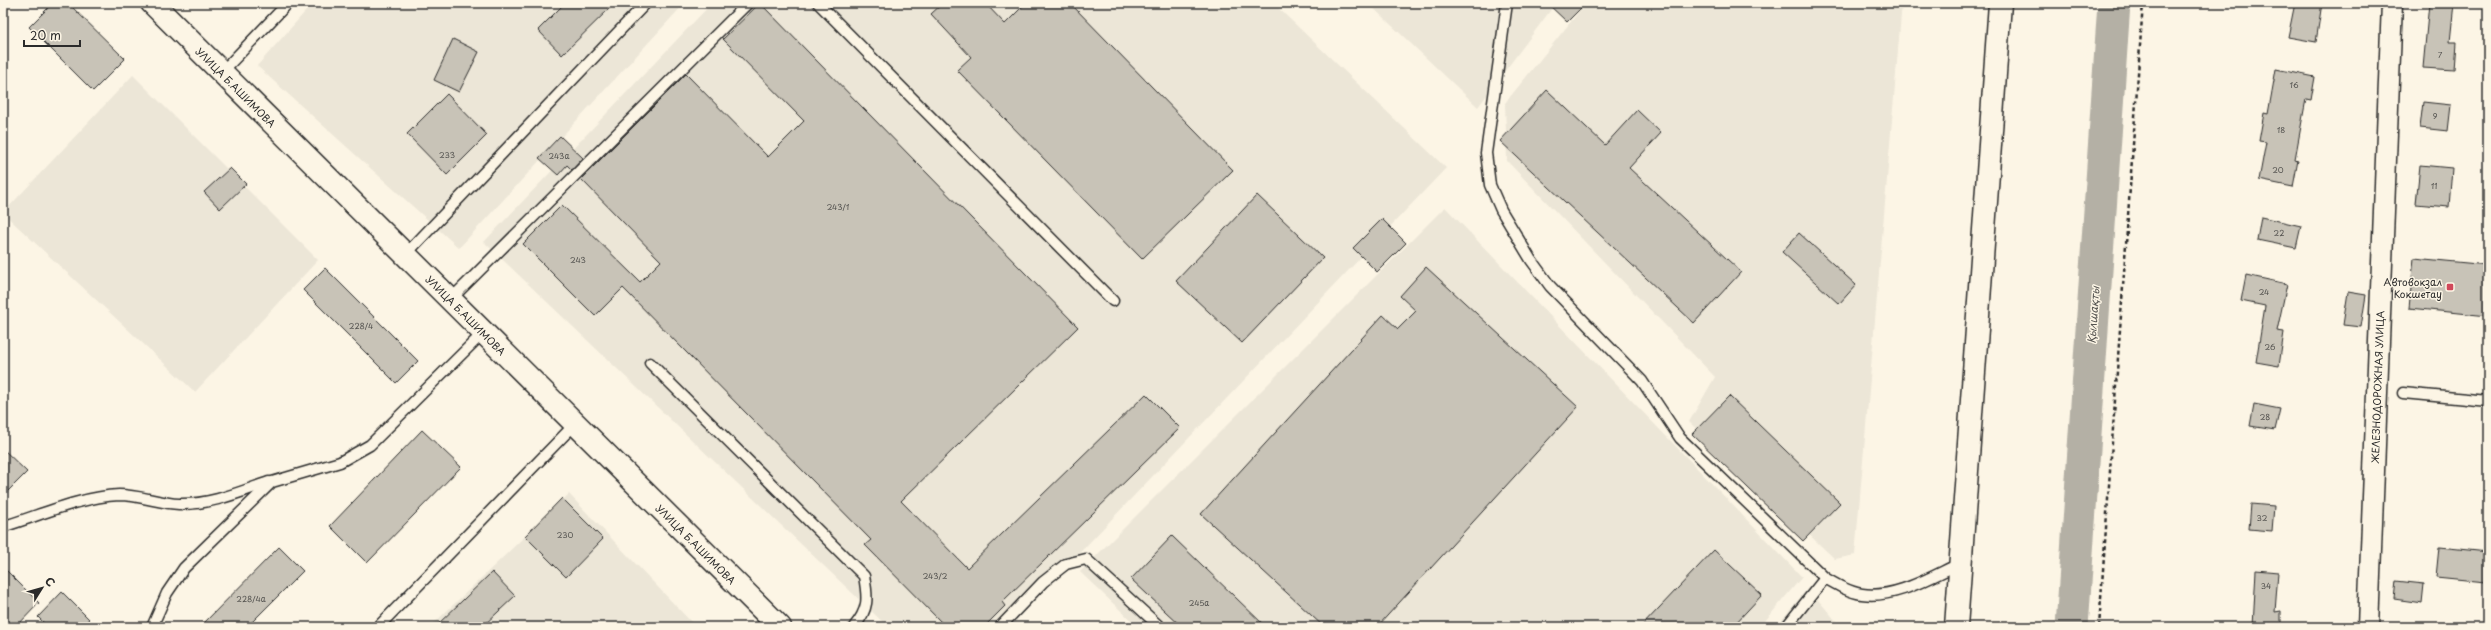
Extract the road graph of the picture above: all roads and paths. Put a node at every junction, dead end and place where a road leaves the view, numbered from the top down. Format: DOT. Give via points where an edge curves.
graph roads {
  1 [pos="152,3"];
  2 [pos="288,3"];
  3 [pos="646,3"];
  4 [pos="748,3"];
  5 [pos="818,3"];
  6 [pos="1506,3"];
  7 [pos="2000,3"];
  8 [pos="2143,3"];
  9 [pos="2392,3"];
  10 [pos="221,73"];
  11 [pos="405,256"];
  12 [pos="450,300"];
  13 [pos="1113,301"];
  14 [pos="483,333"];
  15 [pos="650,363"];
  16 [pos="2403,393"];
  17 [pos="2488,401"];
  18 [pos="575,424"];
  19 [pos="272,482"];
  20 [pos="8,525"];
  21 [pos="1961,562"];
  22 [pos="1826,578"];
  23 [pos="152,627"];
  24 [pos="378,627"];
  25 [pos="780,627"];
  26 [pos="854,627"];
  27 [pos="1000,627"];
  28 [pos="1160,627"];
  29 [pos="1786,627"];
  30 [pos="1956,627"];
  31 [pos="2099,627"];
  32 [pos="2368,627"];
  1 -- 10 [label="street, УЛИЦА Б.АШИМОВА"];
  2 -- 10 [label="lane"];
  3 -- 11 [label="lane"];
  4 -- 12 [label="lane"];
  5 -- 13 [label="lane"];
  6 -- 22 [label="lane" via="1486,154 1490,185 1500,210 1550,286 1642,381 1680,438"];
  7 -- 21 [label="street"];
  8 -- 31 [label="path"];
  9 -- 32 [label="street, ЖЕЛЕЗНОДОРОЖНАЯ УЛИЦА"];
  10 -- 11 [label="street, УЛИЦА Б.АШИМОВА"];
  11 -- 12 [label="street, УЛИЦА Б.АШИМОВА"];
  12 -- 14 [label="street, УЛИЦА Б.АШИМОВА"];
  14 -- 18 [label="street, УЛИЦА Б.АШИМОВА"];
  14 -- 19 [label="lane" via="370,445 340,462"];
  15 -- 26 [label="lane" via="864,576 868,599 861,618"];
  16 -- 17 [label="lane"];
  18 -- 24 [label="lane"];
  18 -- 25 [label="street, УЛИЦА Б.АШИМОВА"];
  19 -- 20 [label="lane" via="200,504 176,504 152,498 118,495 86,501"];
  19 -- 23 [label="lane" via="184,568 168,593"];
  21 -- 22 [label="lane" via="1900,590 1872,594 1855,592"];
  21 -- 30 [label="street"];
  22 -- 29 [label="lane"];
  27 -- 28 [label="lane" via="1044,582 1066,564 1086,559"];
}
